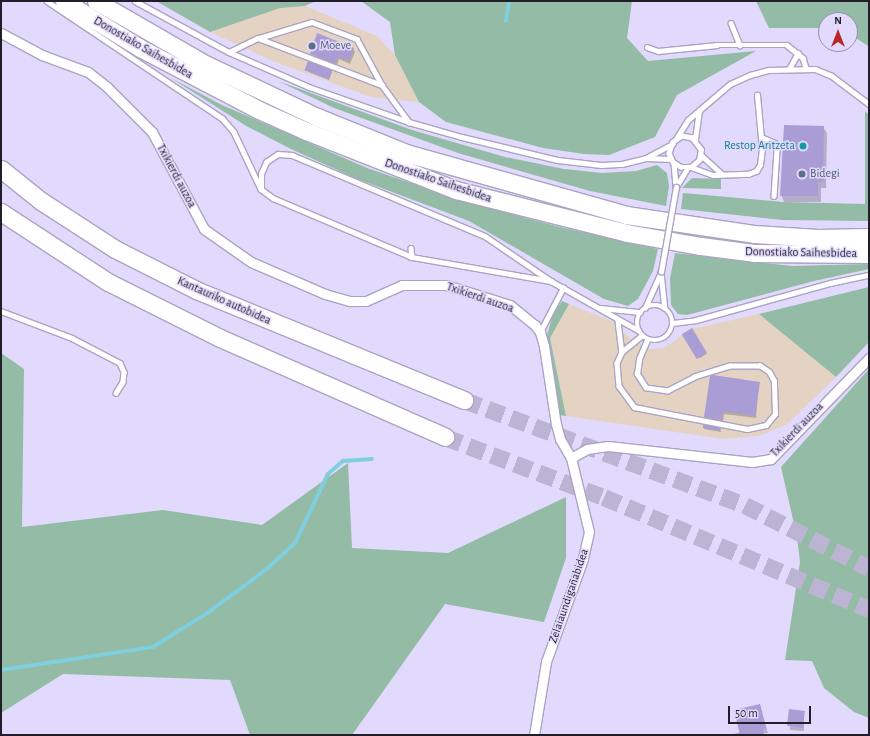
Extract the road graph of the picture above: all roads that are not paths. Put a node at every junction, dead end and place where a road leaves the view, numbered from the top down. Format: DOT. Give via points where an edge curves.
graph roads {
  1 [pos="46,1"];
  2 [pos="64,1"];
  3 [pos="96,1"];
  4 [pos="135,1"];
  5 [pos="731,24"];
  6 [pos="1,33"];
  7 [pos="258,38"];
  8 [pos="740,45"];
  9 [pos="647,47"];
  10 [pos="230,52"];
  11 [pos="798,53"];
  12 [pos="806,68"];
  13 [pos="789,69"];
  14 [pos="382,85"];
  15 [pos="757,95"];
  16 [pos="869,104"];
  17 [pos="699,111"];
  18 [pos="409,122"];
  19 [pos="761,137"];
  20 [pos="676,139"];
  21 [pos="695,139"];
  22 [pos="672,144"];
  23 [pos="701,155"];
  24 [pos="646,158"];
  25 [pos="671,159"];
  26 [pos="674,163"];
  27 [pos="690,167"];
  28 [pos="1,169"];
  29 [pos="722,174"];
  30 [pos="676,187"];
  31 [pos="261,189"];
  32 [pos="774,196"];
  33 [pos="1,212"];
  34 [pos="869,237"];
  35 [pos="411,248"];
  36 [pos="869,254"];
  37 [pos="412,257"];
  38 [pos="661,272"];
  39 [pos="869,275"];
  40 [pos="551,281"];
  41 [pos="564,288"];
  42 [pos="599,308"];
  43 [pos="645,308"];
  44 [pos="665,308"];
  45 [pos="1,311"];
  46 [pos="640,312"];
  47 [pos="618,320"];
  48 [pos="673,323"];
  49 [pos="638,330"];
  50 [pos="540,332"];
  51 [pos="642,336"];
  52 [pos="647,340"];
  53 [pos="622,352"];
  54 [pos="869,358"];
  55 [pos="116,392"];
  56 [pos="464,400"];
  57 [pos="445,437"];
  58 [pos="571,458"];
  59 [pos="534,735"];
  1 -- 31 [label="lane" via="222,118 234,132"];
  2 -- 36 [label="highway, Donostiako Saihesbidea" via="140,48 259,110 456,190 627,233 701,246 754,253"];
  3 -- 34 [label="highway, Donostiako Saihesbidea" via="134,25 220,71 317,117 406,153 634,216 754,234 818,238"];
  4 -- 10 [label="lane"];
  5 -- 8 [label="lane"];
  6 -- 50 [label="street, Txikierdi auzoa" via="42,55 88,72 107,87 152,132 204,230 251,262 325,294 350,301 366,301 402,285 446,285 510,305 525,315"];
  7 -- 10 [label="lane"];
  7 -- 14 [label="lane"];
  7 -- 14 [label="lane" via="312,22 357,39"];
  8 -- 9 [label="lane" via="658,51"];
  8 -- 11 [label="lane" via="787,45"];
  10 -- 18 [label="lane" via="309,87"];
  11 -- 12 [label="lane"];
  11 -- 13 [label="lane"];
  12 -- 13 [label="lane"];
  12 -- 16 [label="lane" via="832,76"];
  13 -- 17 [label="lane" via="769,70 738,79"];
  14 -- 18 [label="lane"];
  15 -- 19 [label="lane"];
  17 -- 20 [label="lane" via="682,127"];
  17 -- 21 [label="lane"];
  18 -- 24 [label="lane" via="511,150 579,164 622,164"];
  19 -- 29 [label="lane" via="760,164 756,171 748,174"];
  19 -- 32 [label="lane" via="775,144 777,150"];
  20 -- 21 [label="lane" via="687,136"];
  20 -- 22 [label="lane"];
  21 -- 23 [label="lane" via="700,145"];
  22 -- 24 [label="lane"];
  22 -- 25 [label="lane" via="669,153"];
  23 -- 27 [label="lane"];
  23 -- 29 [label="lane"];
  24 -- 25 [label="lane"];
  25 -- 26 [label="lane"];
  26 -- 27 [label="lane"];
  26 -- 30 [label="lane"];
  27 -- 29 [label="lane" via="713,175"];
  27 -- 30 [label="lane"];
  28 -- 56 [label="highway, Kantauriko autobidea" via="41,201 115,249 196,290"];
  30 -- 38 [label="lane, bridge"];
  31 -- 37 [label="lane" via="273,198"];
  31 -- 40 [label="lane" via="261,174 266,162 278,154 292,155 486,236"];
  33 -- 57 [label="highway" via="108,282 220,338"];
  35 -- 37 [label="lane"];
  37 -- 40 [label="lane"];
  38 -- 43 [label="lane"];
  38 -- 44 [label="lane"];
  39 -- 48 [label="lane" via="830,283 696,320"];
  40 -- 41 [label="lane"];
  41 -- 42 [label="lane"];
  41 -- 50 [label="lane"];
  42 -- 46 [label="lane"];
  42 -- 47 [label="lane"];
  43 -- 44 [label="lane" via="657,305"];
  43 -- 46 [label="lane"];
  44 -- 48 [label="lane"];
  45 -- 55 [label="lane" via="72,338 120,363 124,372 123,382"];
  46 -- 49 [label="lane" via="636,323"];
  47 -- 49 [label="lane"];
  47 -- 53 [label="lane"];
  48 -- 52 [label="lane" via="672,330 661,340"];
  49 -- 51 [label="lane"];
  50 -- 58 [label="street" via="556,424 560,439"];
  51 -- 52 [label="lane"];
  51 -- 53 [label="lane"];
  52 -- 53 [label="lane" via="639,359 637,374 646,388 668,391 695,377 730,366 760,366 769,372 774,381 775,414 766,425 747,429 634,407 619,386 617,363"];
  54 -- 58 [label="street, Txikierdi auzoa" via="771,459 752,462 608,446 587,449"];
  58 -- 59 [label="street, Zelaiaundigañabidea" via="588,532 583,559 546,662"];
}
